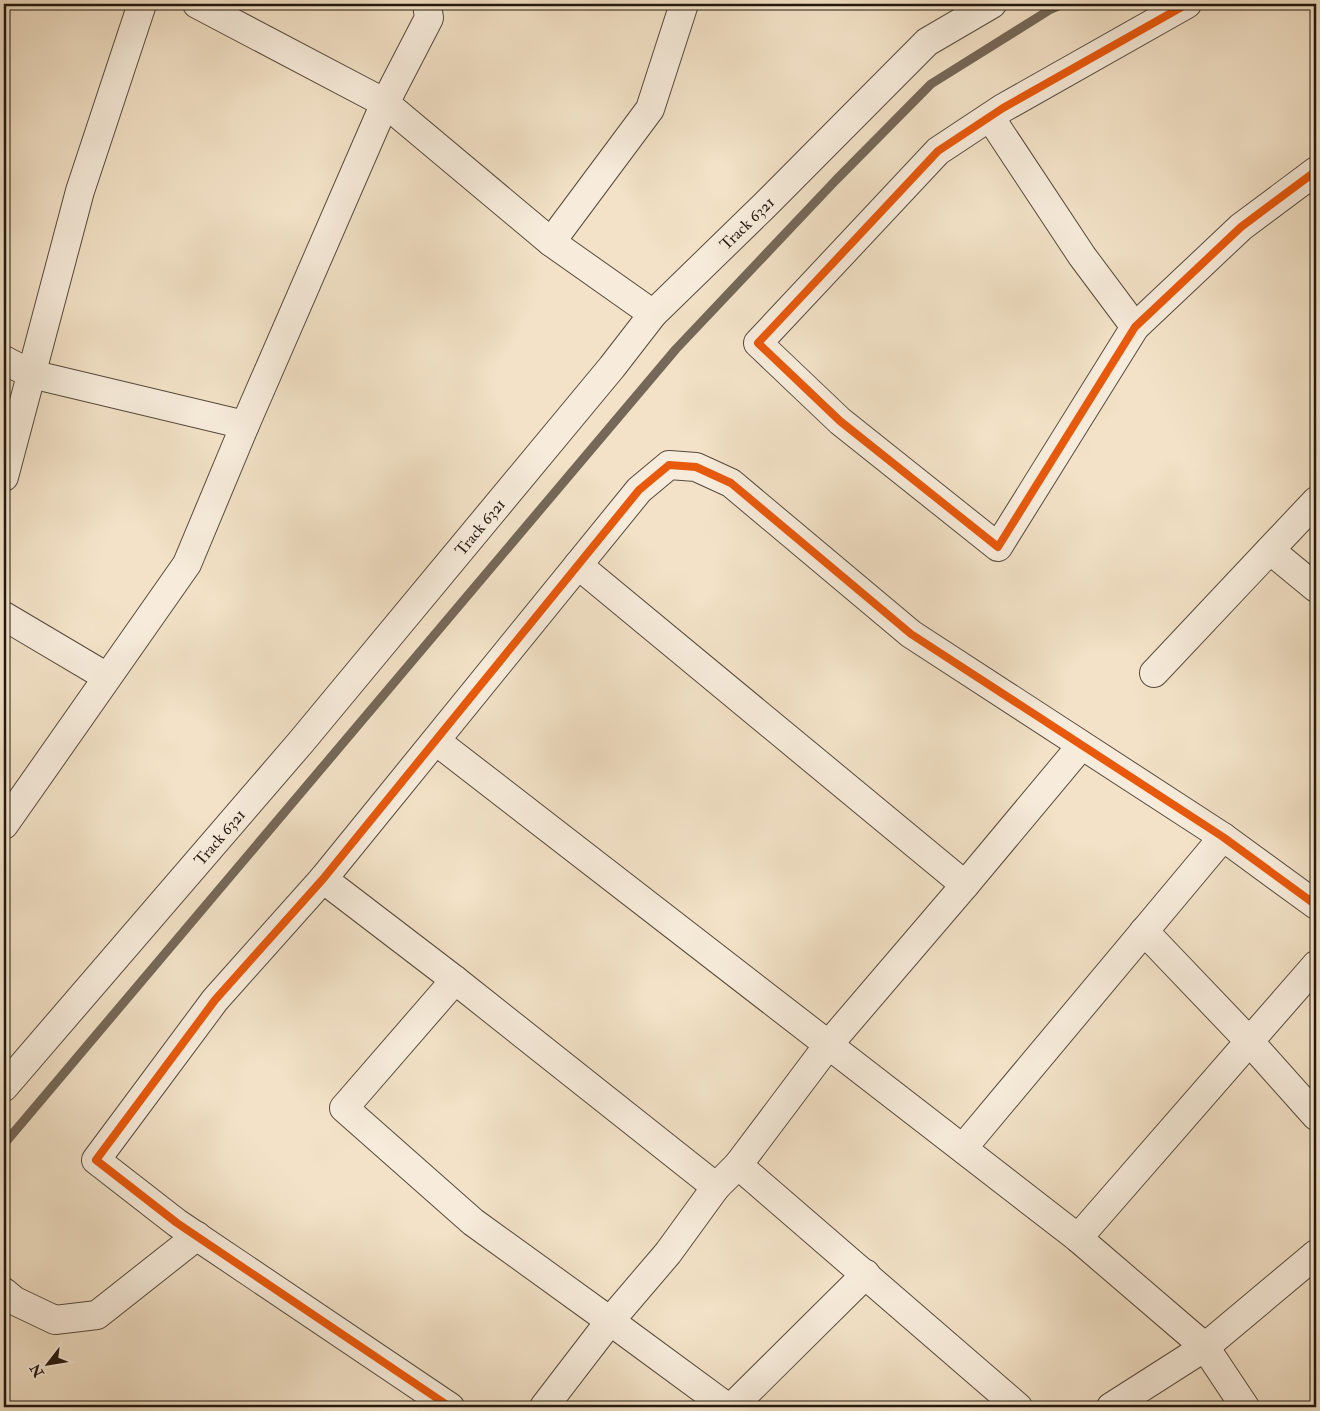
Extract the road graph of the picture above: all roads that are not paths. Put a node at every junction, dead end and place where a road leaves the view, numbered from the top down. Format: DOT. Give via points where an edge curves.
graph roads {
  1 [pos="142,4"];
  2 [pos="197,4"];
  3 [pos="427,4"];
  4 [pos="684,4"];
  5 [pos="992,4"];
  6 [pos="1187,4"];
  7 [pos="385,103"];
  8 [pos="990,117"];
  9 [pos="1316,171"];
  10 [pos="551,242"];
  11 [pos="653,314"];
  12 [pos="1135,327"];
  13 [pos="4,360"];
  14 [pos="31,374"];
  15 [pos="244,425"];
  16 [pos="4,477"];
  17 [pos="1316,501"];
  18 [pos="1270,550"];
  19 [pos="578,566"];
  20 [pos="1316,588"];
  21 [pos="4,616"];
  22 [pos="1154,673"];
  23 [pos="107,677"];
  24 [pos="436,741"];
  25 [pos="1081,746"];
  26 [pos="4,825"];
  27 [pos="1222,837"];
  28 [pos="323,879"];
  29 [pos="965,885"];
  30 [pos="1316,905"];
  31 [pos="1144,931"];
  32 [pos="1316,966"];
  33 [pos="455,980"];
  34 [pos="1250,1042"];
  35 [pos="828,1044"];
  36 [pos="4,1086"];
  37 [pos="1316,1116"];
  38 [pos="962,1148"];
  39 [pos="738,1165"];
  40 [pos="716,1187"];
  41 [pos="197,1236"];
  42 [pos="1078,1238"];
  43 [pos="1316,1254"];
  44 [pos="866,1274"];
  45 [pos="4,1292"];
  46 [pos="610,1321"];
  47 [pos="1205,1346"];
  48 [pos="450,1407"];
  49 [pos="544,1407"];
  50 [pos="727,1407"];
  51 [pos="732,1407"];
  52 [pos="1018,1407"];
  53 [pos="1111,1407"];
  54 [pos="1245,1407"];
  1 -- 14 [label="street" via="80,191"];
  2 -- 7 [label="street"];
  3 -- 7 [label="street" via="429,18"];
  4 -- 10 [label="street" via="650,109"];
  5 -- 11 [label="street, Track 6321" via="927,42"];
  6 -- 8 [label="street"];
  7 -- 10 [label="street"];
  7 -- 15 [label="street"];
  8 -- 12 [label="street" via="1082,256"];
  8 -- 12 [label="street" via="938,151 758,343 840,421 998,547"];
  9 -- 12 [label="street" via="1241,228"];
  10 -- 11 [label="street"];
  11 -- 36 [label="street, Track 6321" via="301,742"];
  13 -- 14 [label="street"];
  14 -- 15 [label="street"];
  14 -- 16 [label="street"];
  15 -- 23 [label="street" via="187,564"];
  17 -- 18 [label="street"];
  18 -- 20 [label="street"];
  18 -- 22 [label="street"];
  19 -- 24 [label="street"];
  19 -- 25 [label="street" via="639,490 670,465 696,467 731,484 911,634"];
  19 -- 29 [label="street"];
  21 -- 23 [label="street"];
  23 -- 26 [label="street"];
  24 -- 28 [label="street"];
  24 -- 35 [label="street"];
  25 -- 27 [label="street"];
  25 -- 29 [label="street"];
  27 -- 30 [label="street"];
  27 -- 31 [label="street"];
  28 -- 33 [label="street"];
  28 -- 41 [label="street" via="215,1000 96,1160"];
  29 -- 35 [label="street"];
  31 -- 34 [label="street"];
  31 -- 38 [label="street"];
  32 -- 34 [label="street"];
  33 -- 40 [label="street"];
  33 -- 46 [label="street" via="344,1108 473,1222"];
  34 -- 37 [label="street"];
  34 -- 42 [label="street"];
  35 -- 38 [label="street"];
  35 -- 39 [label="street"];
  38 -- 42 [label="street"];
  39 -- 40 [label="street"];
  39 -- 44 [label="street"];
  40 -- 46 [label="street" via="668,1253"];
  41 -- 45 [label="street" via="97,1315 55,1320 15,1301"];
  41 -- 48 [label="street"];
  42 -- 47 [label="street"];
  43 -- 47 [label="street"];
  44 -- 51 [label="street"];
  44 -- 52 [label="street"];
  46 -- 49 [label="street"];
  46 -- 50 [label="street"];
  47 -- 53 [label="street"];
  47 -- 54 [label="street"];
}
